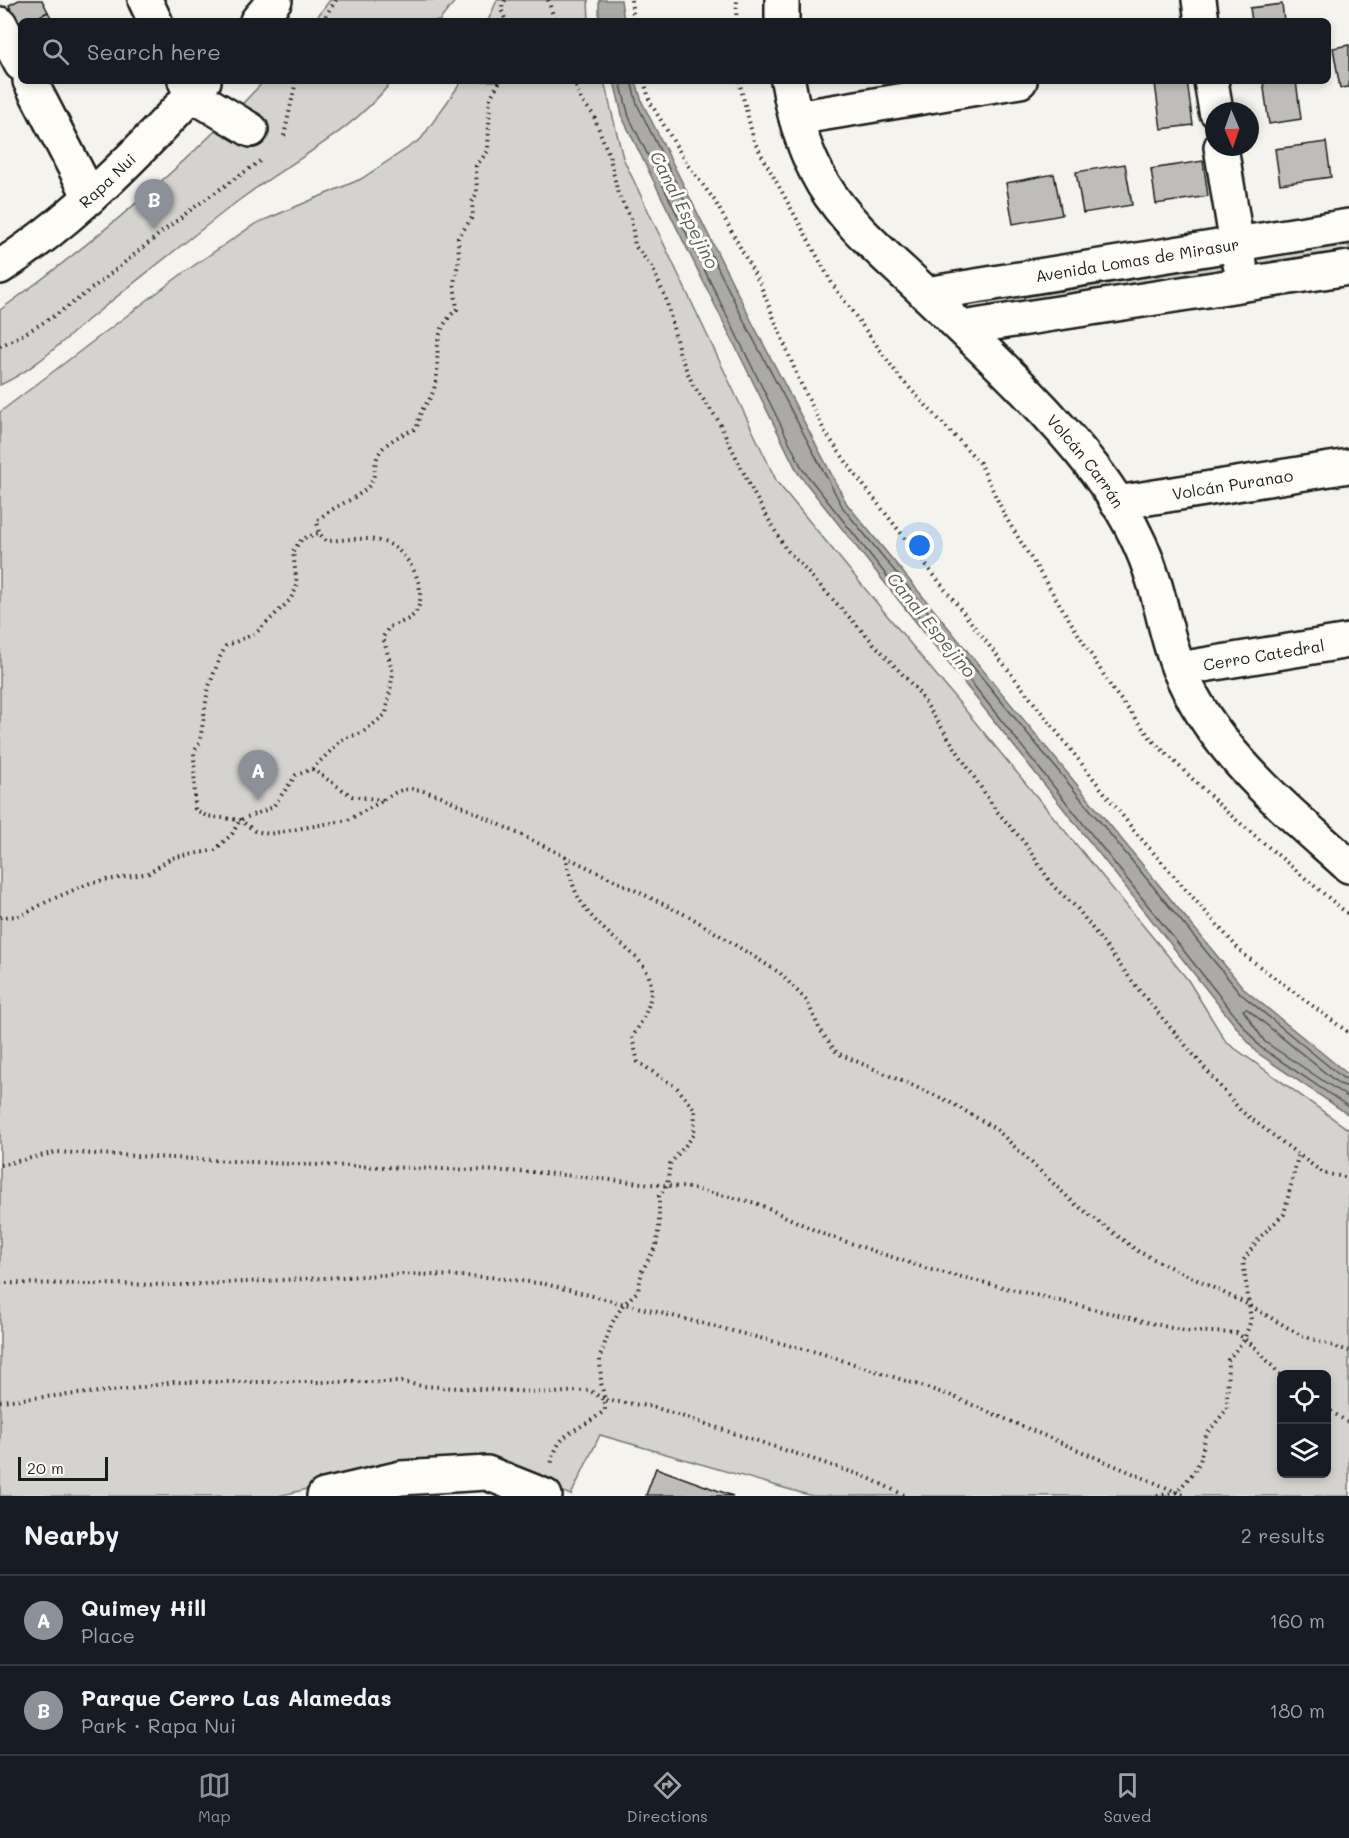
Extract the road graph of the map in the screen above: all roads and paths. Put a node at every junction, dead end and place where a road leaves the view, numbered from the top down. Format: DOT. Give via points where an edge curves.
graph roads {
  1 [pos="145,0"];
  2 [pos="275,0"];
  3 [pos="336,0"];
  4 [pos="505,0"];
  5 [pos="549,0"];
  6 [pos="631,0"];
  7 [pos="737,0"];
  8 [pos="782,0"];
  9 [pos="1198,0"];
  10 [pos="154,18"];
  11 [pos="260,18"];
  12 [pos="324,18"];
  13 [pos="505,18"];
  14 [pos="554,18"];
  15 [pos="634,18"];
  16 [pos="736,18"];
  17 [pos="782,18"];
  18 [pos="1201,18"];
  19 [pos="0,24"];
  20 [pos="18,58"];
  21 [pos="32,84"];
  22 [pos="296,84"];
  23 [pos="498,84"];
  24 [pos="575,84"];
  25 [pos="645,84"];
  26 [pos="740,84"];
  27 [pos="789,84"];
  28 [pos="1002,84"];
  29 [pos="1212,84"];
  30 [pos="193,85"];
  31 [pos="1214,102"];
  32 [pos="796,118"];
  33 [pos="266,143"];
  34 [pos="1222,156"];
  35 [pos="90,197"];
  36 [pos="1349,226"];
  37 [pos="1237,244"];
  38 [pos="0,267"];
  39 [pos="1349,268"];
  40 [pos="1243,284"];
  41 [pos="926,294"];
  42 [pos="962,328"];
  43 [pos="0,346"];
  44 [pos="1349,466"];
  45 [pos="1117,503"];
  46 [pos="319,533"];
  47 [pos="1349,641"];
  48 [pos="1179,669"];
  49 [pos="312,769"];
  50 [pos="384,800"];
  51 [pos="240,820"];
  52 [pos="564,856"];
  53 [pos="1349,866"];
  54 [pos="1349,915"];
  55 [pos="0,917"];
  56 [pos="1349,1033"];
  57 [pos="1298,1156"];
  58 [pos="0,1165"];
  59 [pos="1349,1178"];
  60 [pos="667,1186"];
  61 [pos="0,1283"];
  62 [pos="623,1305"];
  63 [pos="1249,1305"];
  64 [pos="1244,1340"];
  65 [pos="1349,1351"];
  66 [pos="1277,1372"];
  67 [pos="605,1400"];
  68 [pos="0,1401"];
  69 [pos="1331,1411"];
  70 [pos="1349,1423"];
  71 [pos="397,1487"];
  72 [pos="1177,1492"];
  73 [pos="324,1496"];
  74 [pos="545,1496"];
  75 [pos="906,1496"];
  76 [pos="1156,1496"];
  77 [pos="1186,1496"];
  1 -- 10 [label="street"];
  2 -- 11 [label="street"];
  3 -- 12 [label="path"];
  4 -- 13 [label="path" via="501,9"];
  5 -- 14 [label="path"];
  6 -- 15 [label="path"];
  7 -- 16 [label="path"];
  8 -- 17 [label="street"];
  9 -- 18 [label="street"];
  19 -- 20 [label="street"];
  21 -- 35 [label="street"];
  22 -- 33 [label="path" via="284,136"];
  23 -- 46 [label="path" via="490,98 488,151 476,166 473,216 458,238 454,283 457,309 446,319 439,336 434,392 419,412 417,428 386,446 377,458 376,475 368,487 349,501 328,509 317,521"];
  24 -- 57 [label="path" via="581,100 593,114 610,158 618,194 631,218 635,246 652,267 666,299 680,355 693,385 718,420 785,548 917,690 995,809 1138,989 1241,1111"];
  25 -- 56 [label="path" via="650,102 687,164 715,201 760,284 825,432 857,477 1136,833 1244,954"];
  26 -- 54 [label="path" via="754,141 833,285 901,379 980,463 1006,518 1113,690 1153,741 1228,813"];
  27 -- 32 [label="street, Volcán Carrán"];
  28 -- 32 [label="street"];
  29 -- 31 [label="street"];
  30 -- 33 [label="street"];
  30 -- 35 [label="street, Rapa Nui"];
  32 -- 41 [label="street, Volcán Carrán" via="812,164 840,208"];
  33 -- 43 [label="path" via="96,287 33,331"];
  34 -- 37 [label="street"];
  35 -- 38 [label="street, Rapa Nui" via="56,228"];
  36 -- 37 [label="street, Avenida Lomas de Mirasur"];
  37 -- 40 [label="street"];
  37 -- 41 [label="street, Avenida Lomas de Mirasur"];
  39 -- 40 [label="street"];
  40 -- 42 [label="street"];
  41 -- 42 [label="street, Volcán Carrán"];
  42 -- 45 [label="street, Volcán Carrán" via="1070,441"];
  44 -- 45 [label="street, Volcán Puranao"];
  45 -- 48 [label="street, Volcán Carrán" via="1144,554"];
  46 -- 49 [label="path" via="326,541 362,538 392,546 411,566 419,583 420,600 416,611 404,622 389,627 383,637 393,674 386,714 362,733 344,738"];
  46 -- 51 [label="path" via="302,539 293,551 297,587 290,600 256,633 226,646 208,689 200,741 194,753 195,809 206,816"];
  47 -- 48 [label="street, Cerro Catedral"];
  48 -- 53 [label="street, Volcán Carrán" via="1207,721 1241,766"];
  49 -- 50 [label="path" via="352,796"];
  49 -- 51 [label="path" via="296,775 273,807"];
  50 -- 51 [label="path" via="348,820 288,833 255,831"];
  50 -- 52 [label="path" via="399,789 415,788"];
  51 -- 55 [label="path" via="215,850 171,858 148,873 90,883 21,916"];
  52 -- 60 [label="path" via="579,899 603,928 642,961 651,979 647,1016 632,1037 638,1062 677,1088 695,1110 694,1136 670,1164"];
  52 -- 63 [label="path" via="692,918 780,973 807,1001 820,1030 837,1053 948,1101 996,1129 1075,1204 1139,1252"];
  57 -- 59 [label="path" via="1323,1173"];
  57 -- 63 [label="path" via="1284,1214 1243,1261"];
  58 -- 60 [label="path" via="57,1152 534,1172"];
  60 -- 62 [label="path" via="658,1197 656,1246 642,1271 638,1291"];
  60 -- 64 [label="path" via="756,1203 823,1234 928,1269 1184,1331 1237,1333"];
  61 -- 62 [label="path" via="185,1285 403,1274 489,1277 545,1284"];
  62 -- 67 [label="path" via="600,1356"];
  62 -- 72 [label="path" via="820,1353 950,1395"];
  63 -- 64 [label="path" via="1251,1320"];
  63 -- 65 [label="path" via="1302,1335"];
  64 -- 66 [label="path"];
  64 -- 72 [label="path" via="1228,1359 1227,1409 1206,1435 1200,1461"];
  67 -- 68 [label="path" via="589,1390 554,1393 402,1382 174,1382"];
  67 -- 74 [label="path" via="605,1410 589,1424 565,1434 554,1450"];
  67 -- 75 [label="path" via="654,1407 864,1476"];
  69 -- 70 [label="path"];
  71 -- 73 [label="street"];
  71 -- 74 [label="street" via="487,1473"];
  72 -- 76 [label="path"];
  72 -- 77 [label="path"];
}
